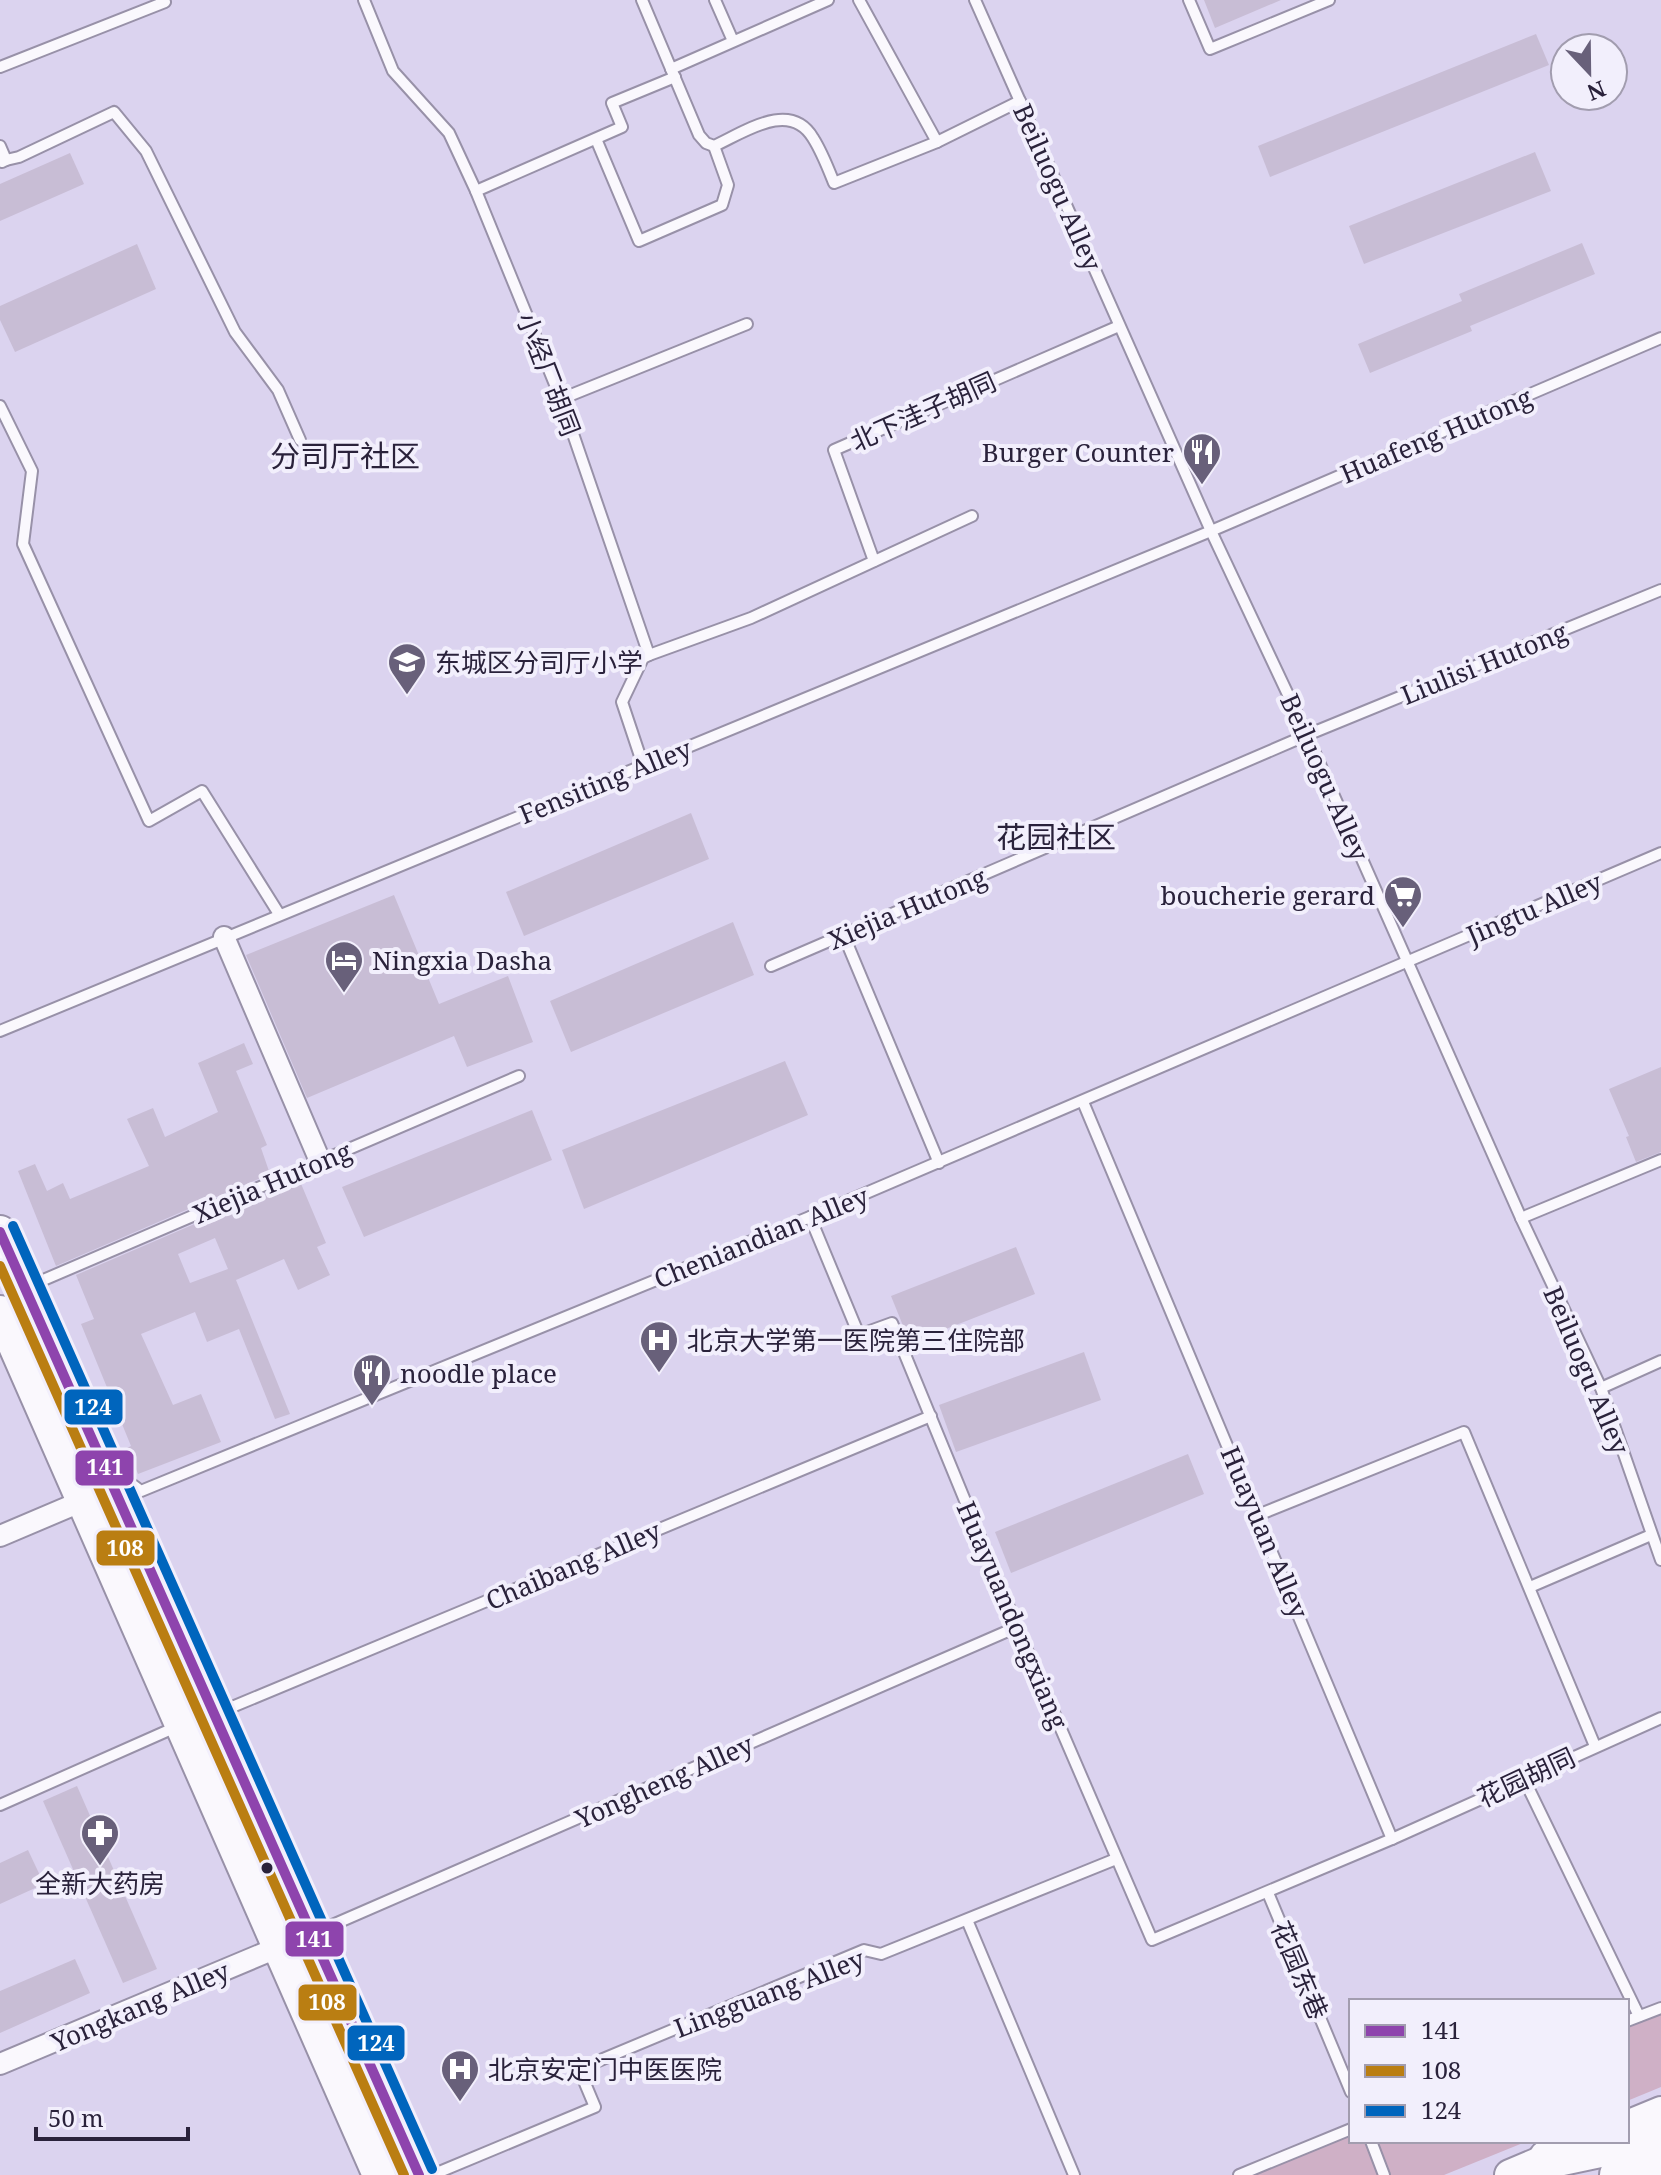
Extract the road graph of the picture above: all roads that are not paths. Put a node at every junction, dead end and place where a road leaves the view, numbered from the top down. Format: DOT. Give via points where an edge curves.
graph roads {
  1 [pos="364,0"];
  2 [pos="642,0"];
  3 [pos="715,0"];
  4 [pos="828,0"];
  5 [pos="859,0"];
  6 [pos="975,0"];
  7 [pos="1189,0"];
  8 [pos="1329,0"];
  9 [pos="165,2"];
  10 [pos="733,41"];
  11 [pos="0,67"];
  12 [pos="673,73"];
  13 [pos="1020,101"];
  14 [pos="596,139"];
  15 [pos="937,142"];
  16 [pos="0,146"];
  17 [pos="714,146"];
  18 [pos="3,161"];
  19 [pos="476,191"];
  20 [pos="747,324"];
  21 [pos="1119,326"];
  22 [pos="1661,338"];
  23 [pos="561,399"];
  24 [pos="0,406"];
  25 [pos="300,440"];
  26 [pos="972,516"];
  27 [pos="1211,531"];
  28 [pos="874,561"];
  29 [pos="1661,590"];
  30 [pos="649,655"];
  31 [pos="1307,735"];
  32 [pos="643,765"];
  33 [pos="1661,853"];
  34 [pos="279,914"];
  35 [pos="844,936"];
  36 [pos="224,937"];
  37 [pos="1407,962"];
  38 [pos="771,966"];
  39 [pos="0,1031"];
  40 [pos="519,1076"];
  41 [pos="1083,1102"];
  42 [pos="1661,1160"];
  43 [pos="320,1161"];
  44 [pos="939,1163"];
  45 [pos="810,1217"];
  46 [pos="1521,1218"];
  47 [pos="0,1232"];
  48 [pos="25,1288"];
  49 [pos="0,1312"];
  50 [pos="1661,1361"];
  51 [pos="1601,1388"];
  52 [pos="931,1416"];
  53 [pos="114,1488"];
  54 [pos="83,1501"];
  55 [pos="1258,1515"];
  56 [pos="1651,1535"];
  57 [pos="0,1536"];
  58 [pos="1661,1560"];
  59 [pos="1530,1587"];
  60 [pos="1017,1627"];
  61 [pos="214,1714"];
  62 [pos="1661,1718"];
  63 [pos="181,1725"];
  64 [pos="1595,1746"];
  65 [pos="1524,1779"];
  66 [pos="0,1805"];
  67 [pos="1392,1839"];
  68 [pos="1116,1859"];
  69 [pos="1268,1893"];
  70 [pos="967,1920"];
  71 [pos="312,1934"];
  72 [pos="279,1947"];
  73 [pos="1661,2008"];
  74 [pos="1639,2016"];
  75 [pos="1629,2020"];
  76 [pos="0,2064"];
  77 [pos="1349,2087"];
  78 [pos="1661,2112"];
  79 [pos="1629,2125"];
  80 [pos="1349,2130"];
  81 [pos="1661,2135"];
  82 [pos="1629,2142"];
  83 [pos="1372,2143"];
  84 [pos="1586,2143"];
  85 [pos="1623,2143"];
  86 [pos="1661,2158"];
  87 [pos="1548,2159"];
  88 [pos="379,2175"];
  89 [pos="419,2175"];
  90 [pos="432,2175"];
  91 [pos="1074,2175"];
  92 [pos="1239,2175"];
  93 [pos="1384,2175"];
  94 [pos="1510,2175"];
  95 [pos="1619,2175"];
  1 -- 19 [label="lane, 小经厂胡同" via="393,71 449,133"];
  2 -- 12 [label="lane"];
  3 -- 10 [label="lane"];
  4 -- 10 [label="lane"];
  5 -- 15 [label="lane"];
  6 -- 13 [label="lane, Beiluogu Alley"];
  7 -- 8 [label="lane" via="1210,49"];
  9 -- 11 [label="lane"];
  10 -- 12 [label="lane"];
  12 -- 14 [label="lane" via="612,103 622,127"];
  12 -- 17 [label="lane" via="699,135"];
  13 -- 15 [label="lane"];
  13 -- 21 [label="lane, Beiluogu Alley"];
  14 -- 17 [label="lane" via="639,241 722,205 728,185"];
  14 -- 19 [label="lane"];
  15 -- 17 [label="lane" via="834,183 813,137 796,121 776,119"];
  16 -- 18 [label="lane"];
  18 -- 25 [label="lane" via="114,112 146,151 235,332 278,390"];
  19 -- 23 [label="lane, 小经厂胡同"];
  20 -- 23 [label="lane"];
  21 -- 27 [label="lane, Beiluogu Alley"];
  21 -- 28 [label="lane, 北下洼子胡同" via="834,450"];
  22 -- 27 [label="lane, Huafeng Hutong"];
  23 -- 30 [label="lane, 小经厂胡同"];
  24 -- 34 [label="lane" via="32,471 23,544 149,821 202,791"];
  26 -- 28 [label="lane"];
  27 -- 31 [label="lane, Beiluogu Alley"];
  27 -- 32 [label="lane, Fensiting Alley"];
  28 -- 30 [label="lane" via="751,618"];
  29 -- 31 [label="lane, Liulisi Hutong"];
  30 -- 32 [label="lane" via="622,702"];
  31 -- 35 [label="lane, Xiejia Hutong"];
  31 -- 37 [label="lane, Beiluogu Alley"];
  32 -- 34 [label="lane, Fensiting Alley"];
  33 -- 37 [label="lane, Jingtu Alley"];
  34 -- 36 [label="lane, Fensiting Alley"];
  35 -- 38 [label="lane, Xiejia Hutong"];
  35 -- 44 [label="lane"];
  36 -- 39 [label="lane, Fensiting Alley"];
  36 -- 43 [label="street"];
  37 -- 41 [label="lane, Cheniandian Alley"];
  37 -- 46 [label="lane, Beiluogu Alley"];
  40 -- 43 [label="lane, Xiejia Hutong"];
  41 -- 44 [label="lane, Cheniandian Alley"];
  41 -- 55 [label="lane, Huayuan Alley"];
  42 -- 46 [label="lane"];
  43 -- 48 [label="lane, Xiejia Hutong"];
  44 -- 45 [label="lane, Cheniandian Alley"];
  45 -- 52 [label="lane, Huayuandongxiang" via="859,1335 892,1323"];
  45 -- 53 [label="lane, Cheniandian Alley" via="141,1491 129,1482"];
  46 -- 51 [label="lane, Beiluogu Alley"];
  47 -- 48 [label="main road"];
  48 -- 53 [label="main road"];
  49 -- 54 [label="main road"];
  50 -- 51 [label="lane"];
  51 -- 56 [label="lane, Beiluogu Alley"];
  52 -- 60 [label="lane, Huayuandongxiang"];
  52 -- 61 [label="lane, Chaibang Alley"];
  53 -- 54 [label="street"];
  53 -- 61 [label="main road"];
  54 -- 57 [label="street"];
  54 -- 63 [label="main road"];
  55 -- 59 [label="lane" via="1464,1432"];
  55 -- 67 [label="lane, Huayuan Alley"];
  56 -- 58 [label="lane, Beiluogu Alley"];
  56 -- 59 [label="lane"];
  59 -- 64 [label="lane"];
  60 -- 68 [label="lane, Huayuandongxiang"];
  60 -- 71 [label="lane, Yongheng Alley"];
  61 -- 71 [label="main road"];
  62 -- 64 [label="lane, 花园胡同"];
  63 -- 66 [label="lane"];
  63 -- 72 [label="main road"];
  64 -- 65 [label="lane, 花园胡同"];
  65 -- 67 [label="lane, 花园胡同"];
  65 -- 74 [label="lane"];
  67 -- 69 [label="lane"];
  68 -- 69 [label="lane, Huayuandongxiang" via="1152,1940"];
  68 -- 70 [label="lane, Lingguang Alley"];
  69 -- 77 [label="lane, 花园东巷"];
  70 -- 90 [label="lane, Lingguang Alley" via="881,1954 864,1950 579,2069 595,2107"];
  70 -- 91 [label="lane"];
  71 -- 89 [label="main road"];
  72 -- 76 [label="street, Yongkang Alley"];
  72 -- 88 [label="main road"];
  73 -- 74 [label="lane"];
  74 -- 75 [label="lane"];
  78 -- 79 [label="street"];
  80 -- 92 [label="lane"];
  81 -- 82 [label="highway"];
  83 -- 93 [label="lane"];
  84 -- 87 [label="street"];
  85 -- 87 [label="highway"];
  86 -- 95 [label="highway"];
  87 -- 94 [label="street"];
}
